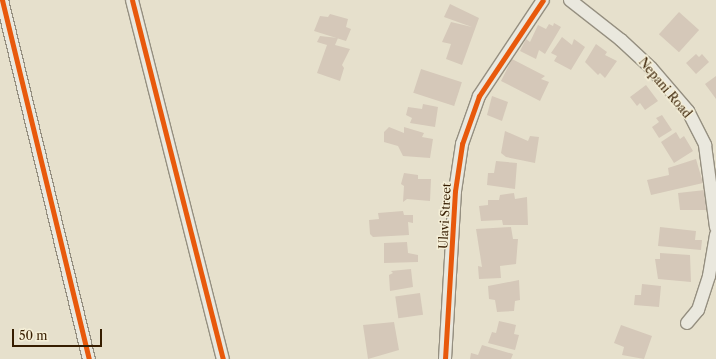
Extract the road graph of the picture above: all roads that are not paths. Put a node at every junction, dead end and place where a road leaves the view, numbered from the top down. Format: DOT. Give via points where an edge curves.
graph roads {
  1 [pos="2,0"];
  2 [pos="132,0"];
  3 [pos="543,0"];
  4 [pos="570,0"];
  5 [pos="716,227"];
  6 [pos="716,235"];
  7 [pos="687,323"];
  8 [pos="89,359"];
  9 [pos="223,359"];
  10 [pos="444,359"];
  1 -- 8 [label="street"];
  2 -- 9 [label="street"];
  3 -- 10 [label="street, Ulavi Street" via="479,96 462,144 455,191"];
  4 -- 5 [label="street, Nepani Road" via="621,40 651,68 688,111 704,145"];
  6 -- 7 [label="street" via="707,283 698,310"];
}
